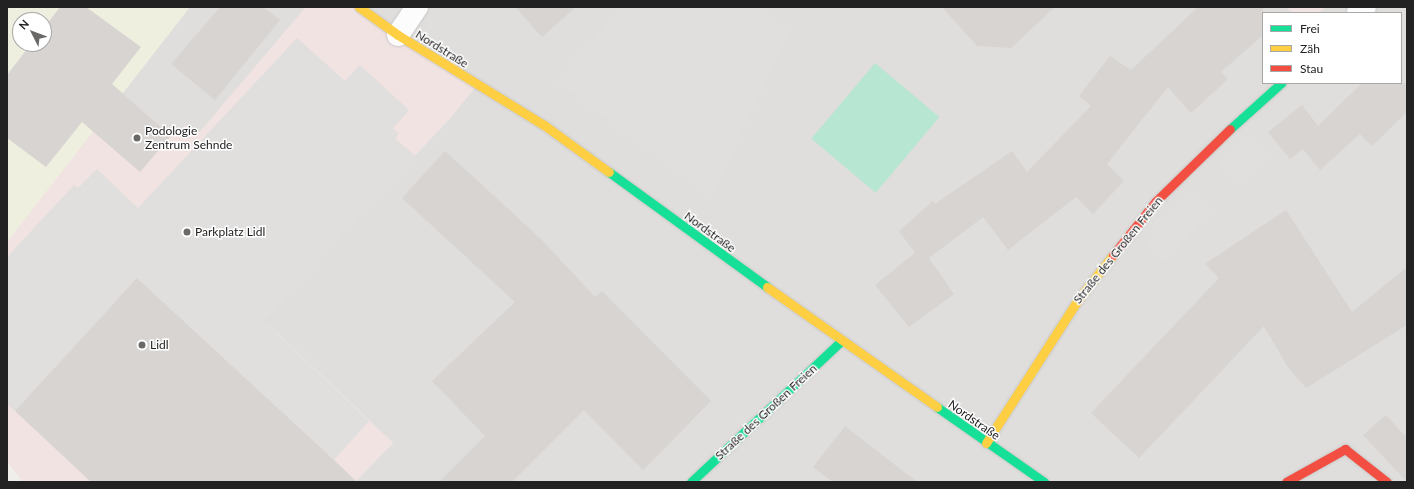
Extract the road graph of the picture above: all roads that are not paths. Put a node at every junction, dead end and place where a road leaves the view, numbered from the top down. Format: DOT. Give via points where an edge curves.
graph roads {
  1 [pos="359,7"];
  2 [pos="417,7"];
  3 [pos="398,35"];
  4 [pos="1280,84"];
  5 [pos="841,341"];
  6 [pos="986,443"];
  7 [pos="691,482"];
  8 [pos="1044,482"];
  9 [pos="1286,482"];
  10 [pos="1387,482"];
  1 -- 3 [label="main road, Nordstraße"];
  2 -- 3 [label="street"];
  3 -- 5 [label="main road, Nordstraße" via="544,125"];
  4 -- 6 [label="main road, Straße des Großen Freien" via="1203,153 1156,202 1077,301"];
  5 -- 6 [label="main road, Nordstraße"];
  5 -- 7 [label="main road, Straße des Großen Freien"];
  6 -- 8 [label="main road, Nordstraße"];
  9 -- 10 [label="main road" via="1345,449"];
}
